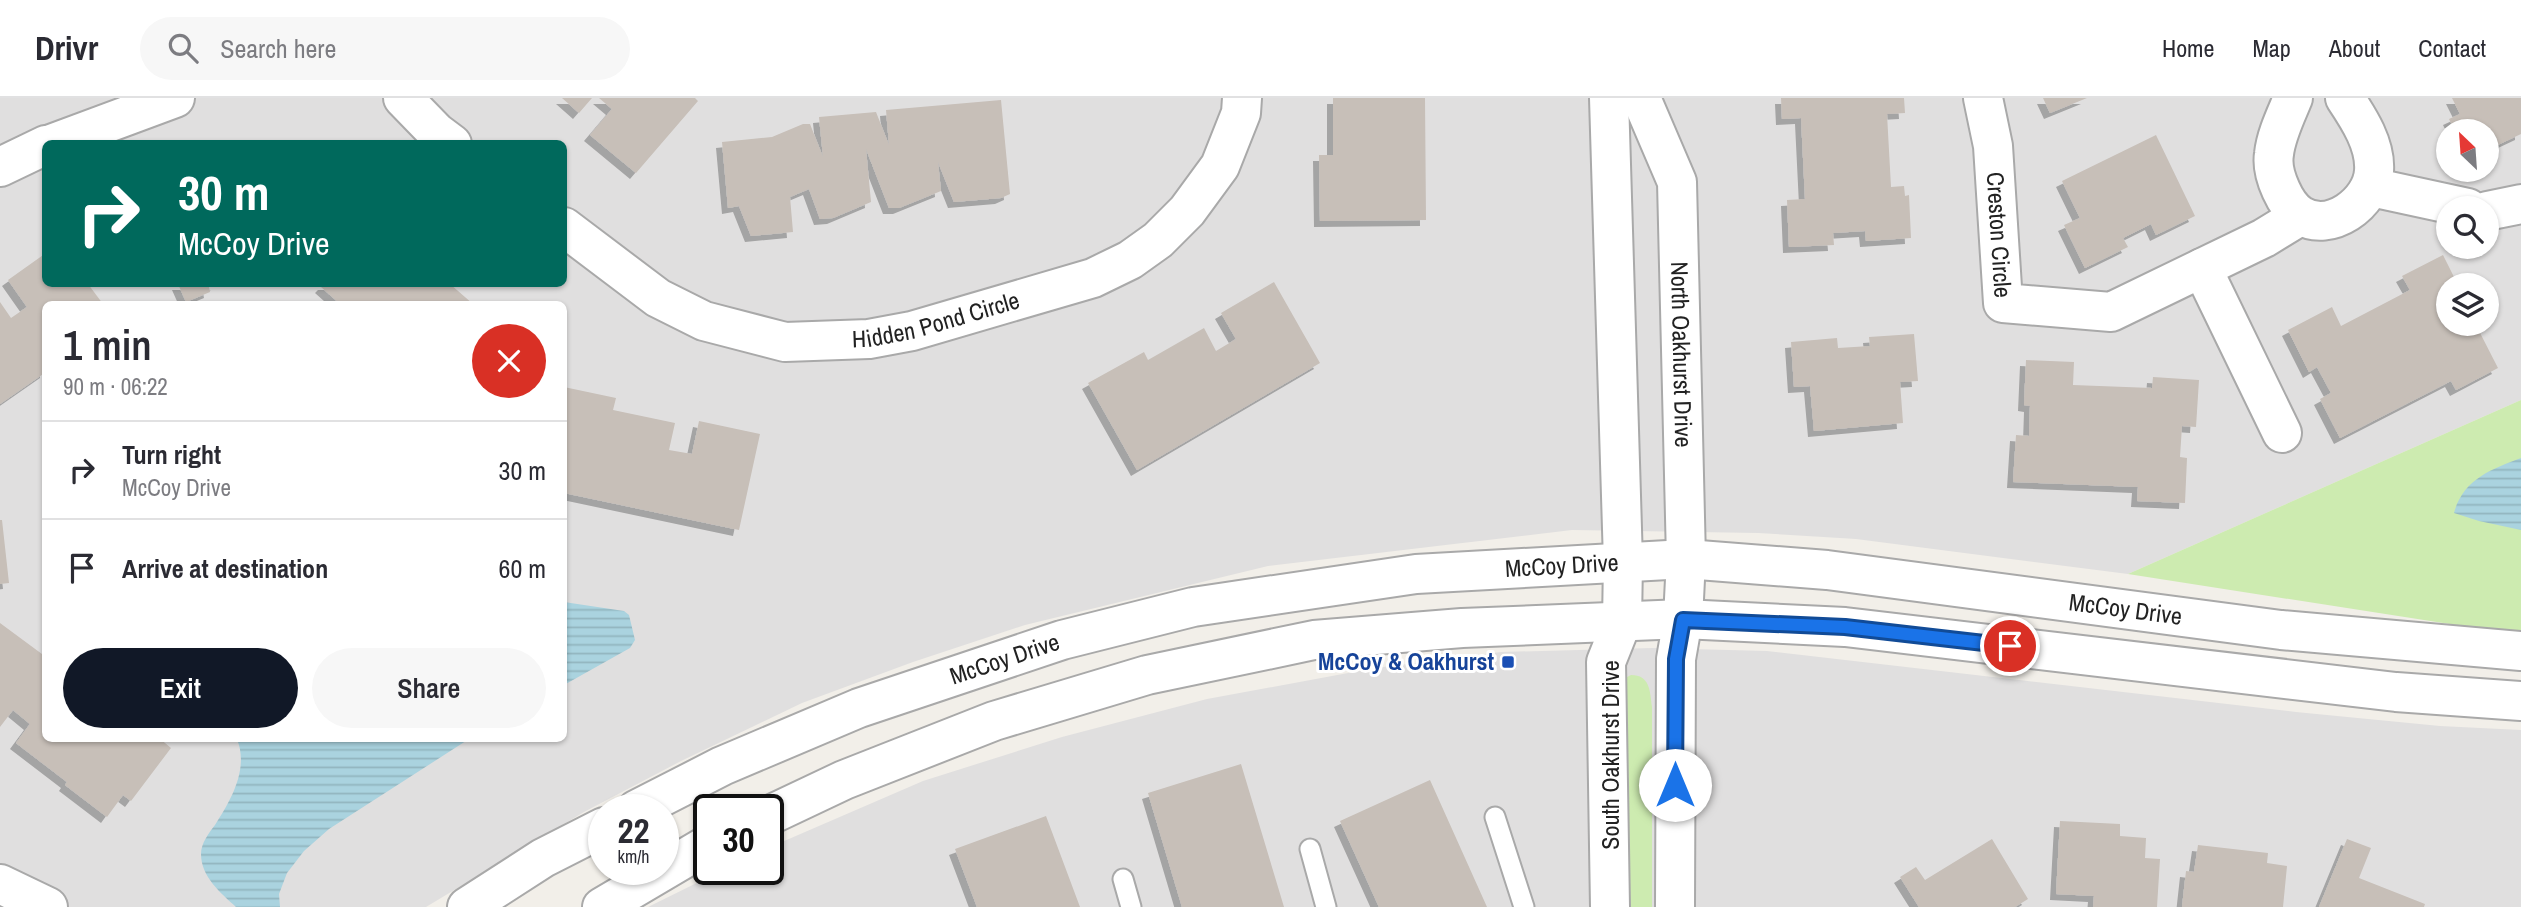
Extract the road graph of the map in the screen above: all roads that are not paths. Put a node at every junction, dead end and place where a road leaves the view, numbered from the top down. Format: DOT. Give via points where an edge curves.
graph roads {
  1 [pos="175,98"];
  2 [pos="403,98"];
  3 [pos="1242,98"];
  4 [pos="1609,98"];
  5 [pos="1640,98"];
  6 [pos="1983,98"];
  7 [pos="2293,98"];
  8 [pos="2345,98"];
  9 [pos="62,140"];
  10 [pos="447,140"];
  11 [pos="42,147"];
  12 [pos="0,167"];
  13 [pos="2371,187"];
  14 [pos="2436,201"];
  15 [pos="2521,204"];
  16 [pos="2499,209"];
  17 [pos="2300,216"];
  18 [pos="567,229"];
  19 [pos="2202,268"];
  20 [pos="2282,433"];
  21 [pos="1686,559"];
  22 [pos="1623,562"];
  23 [pos="1683,620"];
  24 [pos="1622,622"];
  25 [pos="2521,651"];
  26 [pos="2521,701"];
  27 [pos="667,794"];
  28 [pos="784,808"];
  29 [pos="1494,817"];
  30 [pos="588,835"];
  31 [pos="1310,849"];
  32 [pos="693,853"];
  33 [pos="1124,879"];
  34 [pos="0,884"];
  35 [pos="48,907"];
  36 [pos="467,907"];
  37 [pos="602,907"];
  38 [pos="1131,907"];
  39 [pos="1326,907"];
  40 [pos="1524,907"];
  41 [pos="1610,907"];
  42 [pos="1675,907"];
  1 -- 9 [label="street"];
  2 -- 10 [label="street"];
  3 -- 18 [label="street, Hidden Pond Circle" via="1241,113 1220,166 1187,211 1130,260 1093,278 912,331 869,339 785,342 704,321 658,298"];
  4 -- 22 [label="street"];
  5 -- 21 [label="street, North Oakhurst Drive" via="1677,182"];
  6 -- 19 [label="street, Creston Circle" via="1993,146 2003,303 2111,312"];
  7 -- 17 [label="street" via="2273,154 2275,178"];
  8 -- 13 [label="street" via="2371,148 2375,170"];
  11 -- 12 [label="street"];
  13 -- 14 [label="street"];
  13 -- 17 [label="street" via="2358,205 2342,216 2322,222"];
  15 -- 16 [label="street"];
  17 -- 19 [label="street, Creston Circle"];
  19 -- 20 [label="street"];
  21 -- 22 [label="street, McCoy Drive"];
  21 -- 23 [label="street, North Oakhurst Drive"];
  21 -- 25 [label="street, McCoy Drive" via="1827,570 2281,630"];
  22 -- 24 [label="street, South Oakhurst Drive"];
  22 -- 27 [label="street, McCoy Drive" via="1416,574 1193,607 1062,640 859,708"];
  23 -- 24 [label="street, McCoy Drive"];
  23 -- 26 [label="street, McCoy Drive" via="1845,627 2396,692"];
  23 -- 42 [label="street" via="1676,659"];
  24 -- 28 [label="street, McCoy Drive" via="1314,640 1147,675 995,721"];
  24 -- 41 [label="street, South Oakhurst Drive" via="1606,662"];
  29 -- 40 [label="lane"];
  30 -- 36 [label="street"];
  31 -- 39 [label="lane"];
  32 -- 37 [label="street"];
  33 -- 38 [label="lane"];
  34 -- 35 [label="street"];
}
